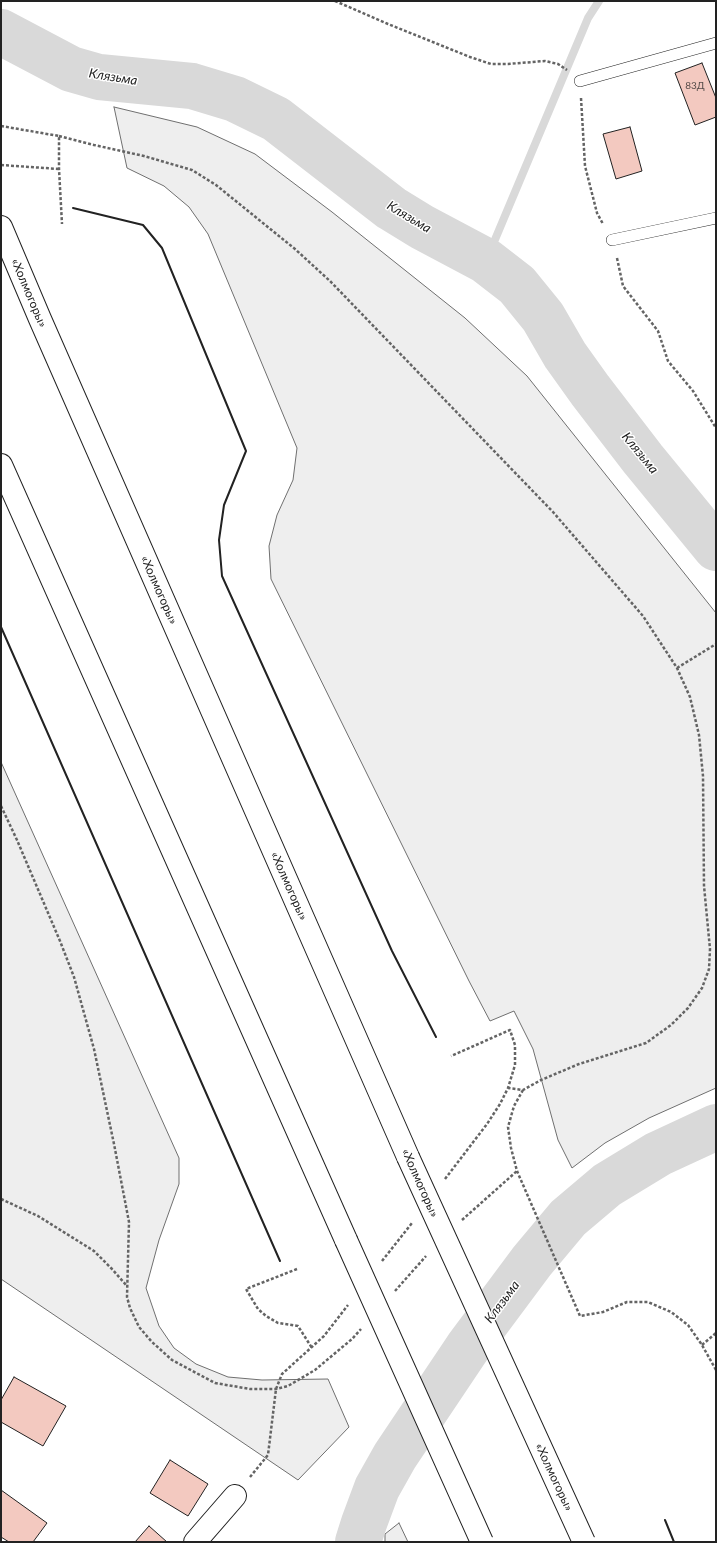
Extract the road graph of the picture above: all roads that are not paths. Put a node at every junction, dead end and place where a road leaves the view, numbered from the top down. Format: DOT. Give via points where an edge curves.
graph roads {
  1 [pos="716,43"];
  2 [pos="580,81"];
  3 [pos="716,218"];
  4 [pos="1,227"];
  5 [pos="612,240"];
  6 [pos="1,465"];
  7 [pos="235,1496"];
  8 [pos="195,1542"];
  9 [pos="482,1542"];
  10 [pos="584,1542"];
  1 -- 2 [label="lane"];
  3 -- 5 [label="lane"];
  4 -- 10 [label="main road, «Холмогоры», bridge" via="408,1157"];
  6 -- 9 [label="main road, bridge"];
  7 -- 8 [label="main road"];
}
